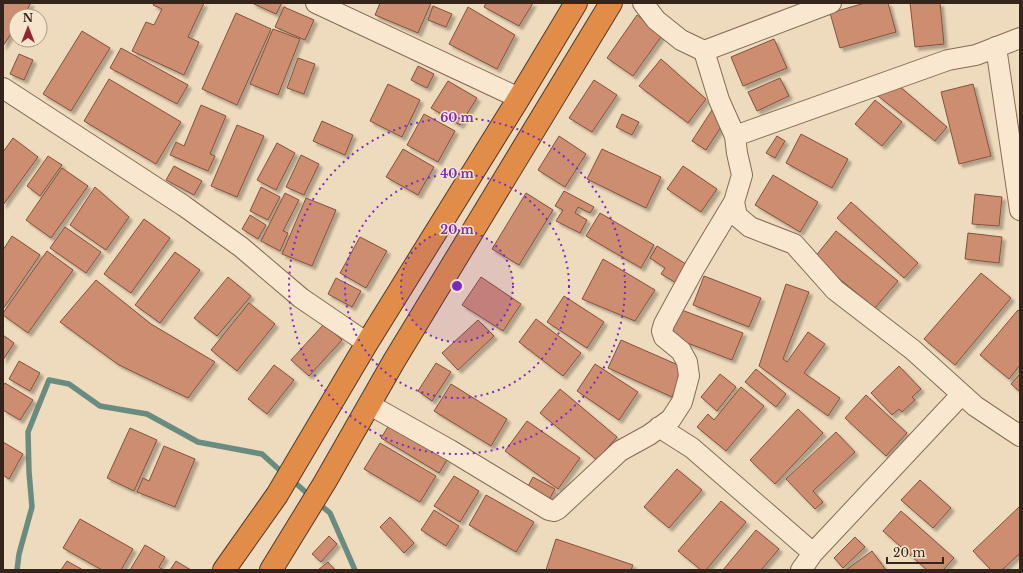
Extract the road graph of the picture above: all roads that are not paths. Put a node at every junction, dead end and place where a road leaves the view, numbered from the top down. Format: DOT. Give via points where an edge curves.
graph roads {
  1 [pos="316,3"];
  2 [pos="576,3"];
  3 [pos="611,3"];
  4 [pos="643,3"];
  5 [pos="831,3"];
  6 [pos="1020,38"];
  7 [pos="996,46"];
  8 [pos="704,52"];
  9 [pos="3,88"];
  10 [pos="519,98"];
  11 [pos="735,136"];
  12 [pos="734,202"];
  13 [pos="1020,210"];
  14 [pos="367,343"];
  15 [pos="962,394"];
  16 [pos="370,405"];
  17 [pos="659,427"];
  18 [pos="1020,436"];
  19 [pos="813,553"];
  20 [pos="224,570"];
  21 [pos="271,570"];
  22 [pos="801,570"];
  1 -- 10 [label="street"];
  2 -- 10 [label="highway"];
  3 -- 16 [label="highway" via="394,361"];
  4 -- 8 [label="street" via="656,20 681,40"];
  5 -- 8 [label="street"];
  6 -- 7 [label="street"];
  7 -- 11 [label="street" via="976,55 948,60"];
  7 -- 13 [label="street"];
  8 -- 11 [label="street" via="719,100"];
  9 -- 14 [label="street" via="184,206 240,246 301,298"];
  10 -- 14 [label="highway"];
  11 -- 12 [label="street" via="742,175"];
  12 -- 15 [label="street" via="737,216 750,227 794,244 835,290 913,350"];
  12 -- 17 [label="street" via="664,324 664,337 681,351 687,362 689,376 682,402 671,419"];
  14 -- 20 [label="highway" via="277,495"];
  15 -- 18 [label="street" via="975,406"];
  15 -- 19 [label="street"];
  16 -- 17 [label="street" via="554,511 620,452"];
  16 -- 21 [label="highway"];
  17 -- 19 [label="street" via="692,448"];
  19 -- 22 [label="street"];
}
